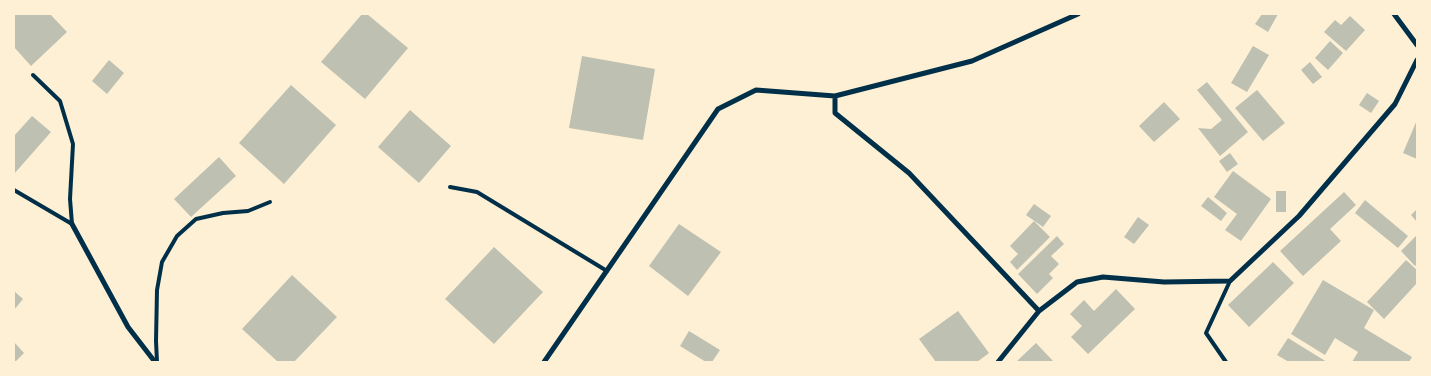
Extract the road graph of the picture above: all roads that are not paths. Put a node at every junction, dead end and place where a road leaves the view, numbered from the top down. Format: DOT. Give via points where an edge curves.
graph roads {
  1 [pos="1078,14"];
  2 [pos="1394,14"];
  3 [pos="1417,45"];
  4 [pos="1417,60"];
  5 [pos="33,75"];
  6 [pos="834,96"];
  7 [pos="450,187"];
  8 [pos="14,190"];
  9 [pos="270,202"];
  10 [pos="72,224"];
  11 [pos="607,271"];
  12 [pos="1230,280"];
  13 [pos="1039,311"];
  14 [pos="156,362"];
  15 [pos="544,362"];
  16 [pos="998,362"];
  17 [pos="1226,362"];
  1 -- 6 [label="street" via="972,61"];
  2 -- 3 [label="street"];
  4 -- 12 [label="street" via="1395,104 1298,216"];
  5 -- 10 [label="lane" via="60,101 73,144"];
  6 -- 11 [label="street" via="756,90 718,109"];
  6 -- 13 [label="street" via="836,113 910,173"];
  7 -- 11 [label="lane" via="477,192"];
  8 -- 10 [label="lane"];
  9 -- 14 [label="lane" via="248,210 196,220 177,236 162,262 157,290"];
  10 -- 14 [label="street" via="128,327"];
  11 -- 15 [label="street"];
  12 -- 13 [label="street" via="1164,282 1103,277 1077,282"];
  12 -- 17 [label="lane" via="1206,333"];
  13 -- 16 [label="street"];
}
